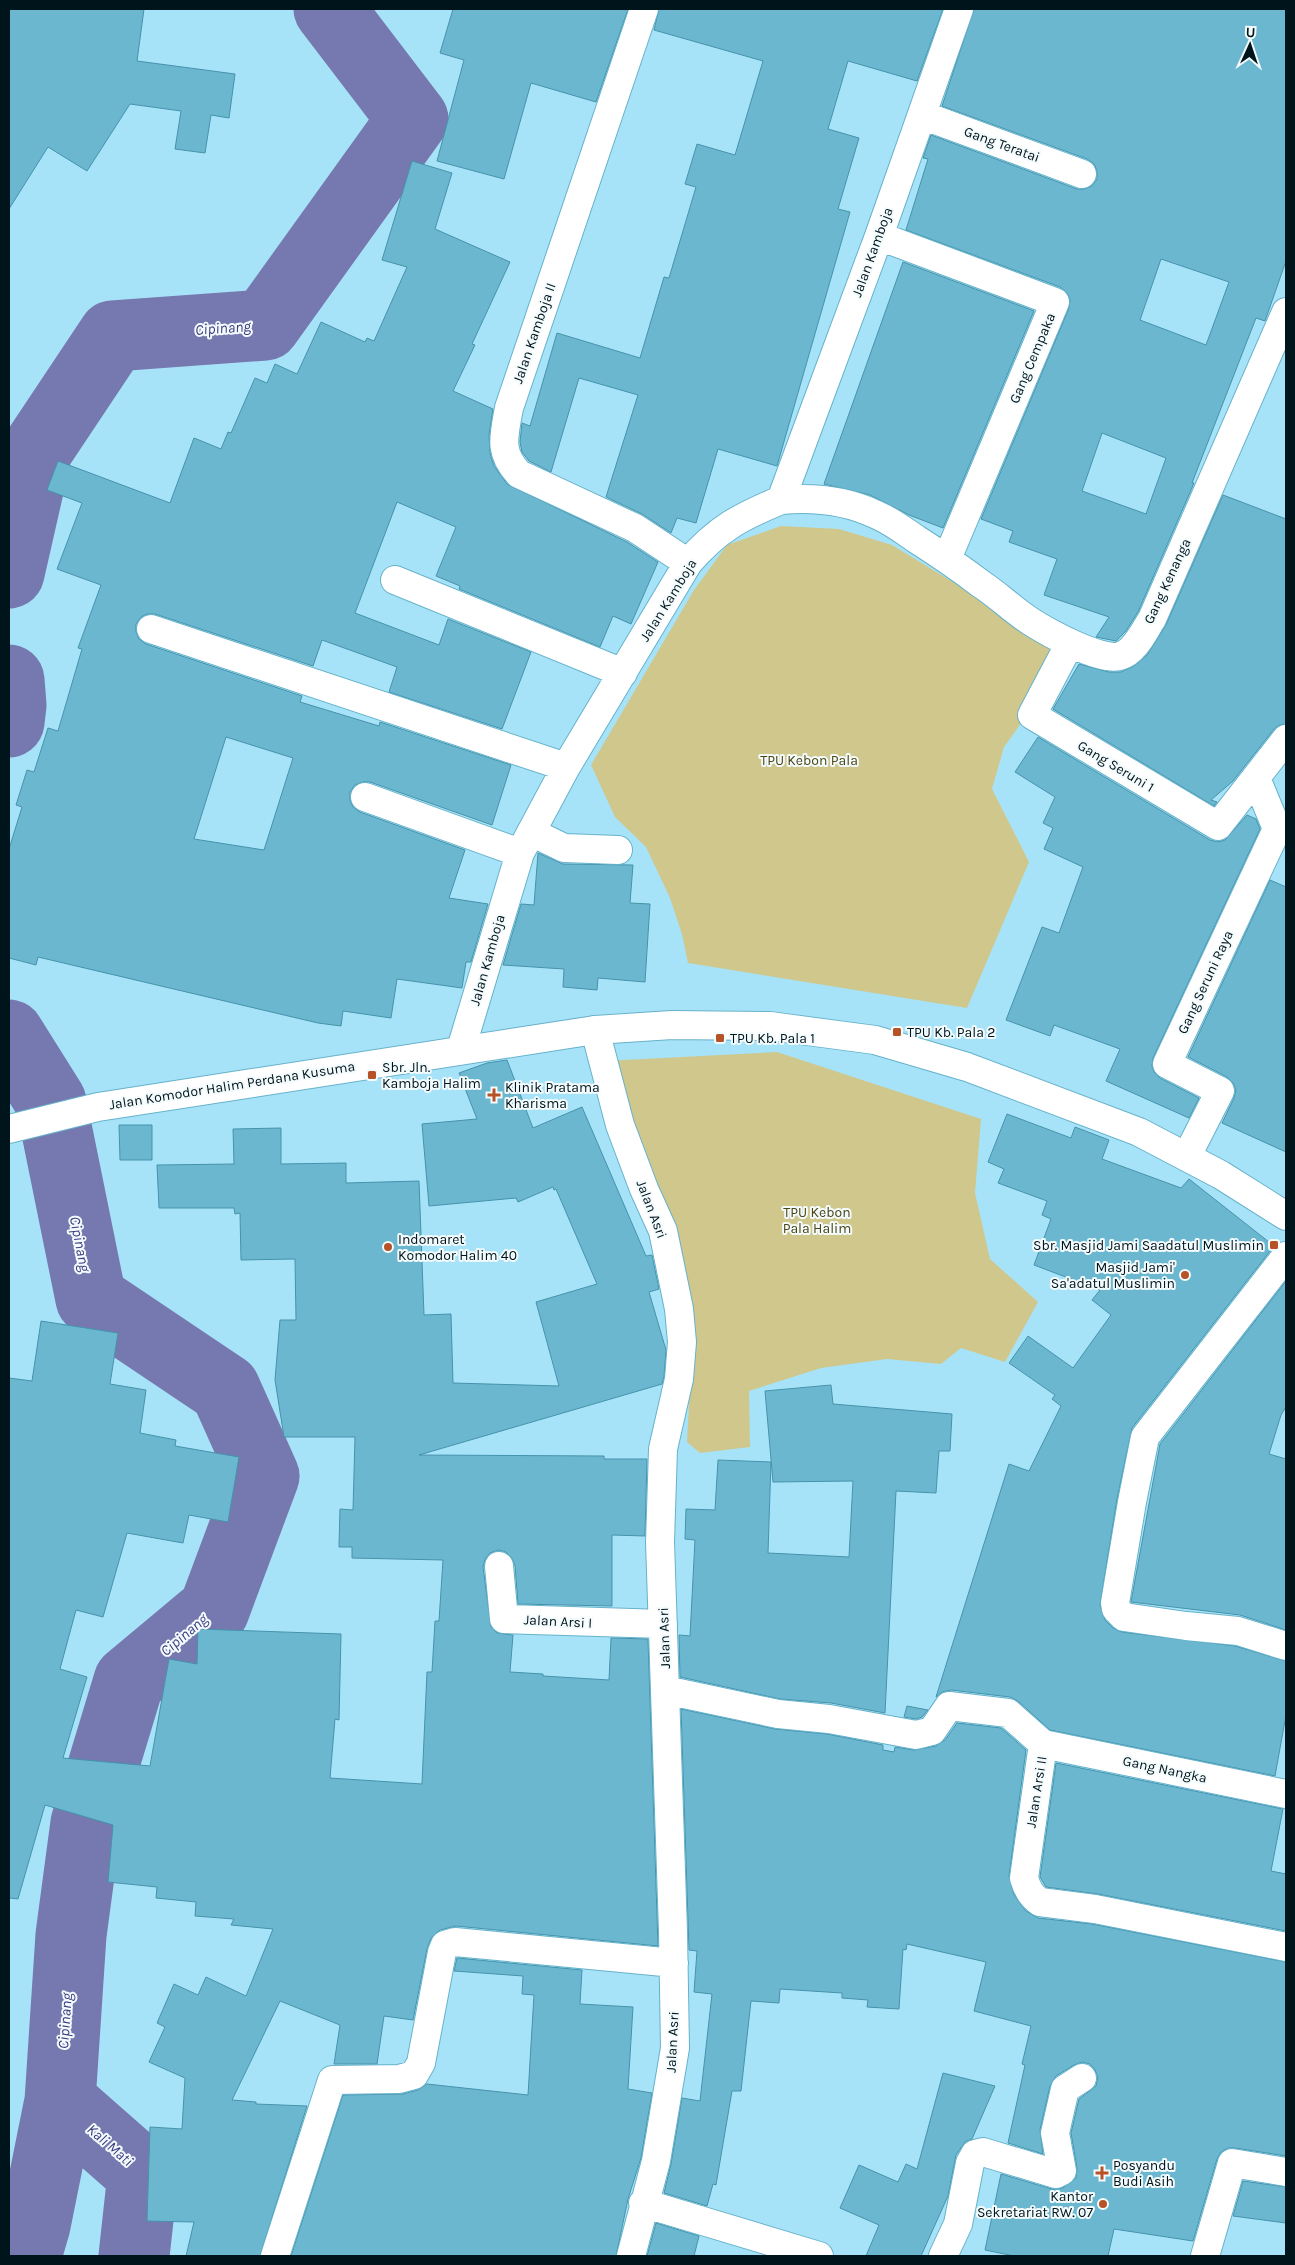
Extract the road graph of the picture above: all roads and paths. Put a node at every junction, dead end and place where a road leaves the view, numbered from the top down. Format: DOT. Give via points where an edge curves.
graph roads {
  1 [pos="644,9"];
  2 [pos="958,9"];
  3 [pos="922,115"];
  4 [pos="1082,174"];
  5 [pos="879,236"];
  6 [pos="1286,312"];
  7 [pos="781,500"];
  8 [pos="947,559"];
  9 [pos="688,564"];
  10 [pos="395,580"];
  11 [pos="151,629"];
  12 [pos="1070,643"];
  13 [pos="623,673"];
  14 [pos="1286,738"];
  15 [pos="566,767"];
  16 [pos="1256,778"];
  17 [pos="365,798"];
  18 [pos="525,842"];
  19 [pos="618,850"];
  20 [pos="595,1030"];
  21 [pos="461,1050"];
  22 [pos="9,1129"];
  23 [pos="1187,1156"];
  24 [pos="1286,1216"];
  25 [pos="1286,1256"];
  26 [pos="499,1566"];
  27 [pos="663,1624"];
  28 [pos="1286,1646"];
  29 [pos="665,1690"];
  30 [pos="1043,1744"];
  31 [pos="1286,1794"];
  32 [pos="1286,1947"];
  33 [pos="674,1963"];
  34 [pos="1082,2078"];
  35 [pos="1286,2172"];
  36 [pos="644,2203"];
  37 [pos="275,2256"];
  38 [pos="630,2256"];
  39 [pos="819,2256"];
  40 [pos="943,2256"];
  41 [pos="1205,2256"];
  1 -- 9 [label="street, Jalan Kamboja II" via="509,408 503,438 507,458 519,474 635,528"];
  2 -- 3 [label="street, Jalan Kamboja"];
  3 -- 4 [label="street, Gang Teratai"];
  3 -- 5 [label="street, Jalan Kamboja"];
  5 -- 7 [label="street, Jalan Kamboja"];
  5 -- 8 [label="street, Gang Cempaka" via="1055,302"];
  6 -- 12 [label="street, Gang Kenanga" via="1152,619 1122,656 1110,657"];
  7 -- 8 [label="street, Gang Kenanga" via="806,498 856,506 894,524"];
  7 -- 9 [label="street, Jalan Kamboja" via="727,525 704,544"];
  8 -- 12 [label="street, Gang Kenanga" via="1029,620"];
  9 -- 13 [label="street, Jalan Kamboja"];
  10 -- 13 [label="street"];
  11 -- 15 [label="street"];
  12 -- 16 [label="street, Gang Seruni 1" via="1032,716 1218,826"];
  13 -- 15 [label="street, Jalan Kamboja"];
  14 -- 16 [label="street"];
  15 -- 18 [label="street, Jalan Kamboja"];
  16 -- 23 [label="street, Gang Seruni Raya" via="1277,829 1167,1064 1220,1091"];
  17 -- 18 [label="street"];
  18 -- 19 [label="street" via="564,848"];
  18 -- 21 [label="street, Jalan Kamboja"];
  20 -- 21 [label="street, Jalan Komodor Halim Perdana Kusuma"];
  20 -- 23 [label="street, Jalan Komodor Halim Perdana Kusuma" via="672,1025 770,1026 875,1040 967,1067 1139,1132"];
  20 -- 27 [label="street, Jalan Asri" via="620,1125 663,1231 679,1309 682,1342 679,1379 663,1449 660,1542"];
  21 -- 22 [label="street, Jalan Komodor Halim Perdana Kusuma" via="98,1107"];
  23 -- 24 [label="street, Jalan Komodor Halim Perdana Kusuma"];
  25 -- 28 [label="street" via="1145,1437 1115,1603 1124,1617 1238,1631"];
  26 -- 27 [label="street, Jalan Arsi I" via="504,1619"];
  27 -- 29 [label="street, Jalan Asri"];
  29 -- 30 [label="street, Jalan Arsi II" via="778,1714 829,1719 916,1735 932,1731 949,1706 1003,1712 1013,1716"];
  29 -- 33 [label="street, Jalan Asri"];
  30 -- 31 [label="street, Gang Nangka"];
  30 -- 32 [label="street, Jalan Arsi II" via="1024,1878 1035,1899"];
  33 -- 36 [label="street, Jalan Asri" via="675,2048 656,2161"];
  33 -- 37 [label="street" via="455,1942 445,1945 421,2063 414,2075 400,2080 332,2080"];
  34 -- 40 [label="street" via="1066,2089 1055,2133 1062,2171 1056,2174 983,2152 975,2154 970,2163 958,2224"];
  35 -- 41 [label="street" via="1232,2163"];
  36 -- 38 [label="street, Jalan Asri"];
  36 -- 39 [label="street"];
}
